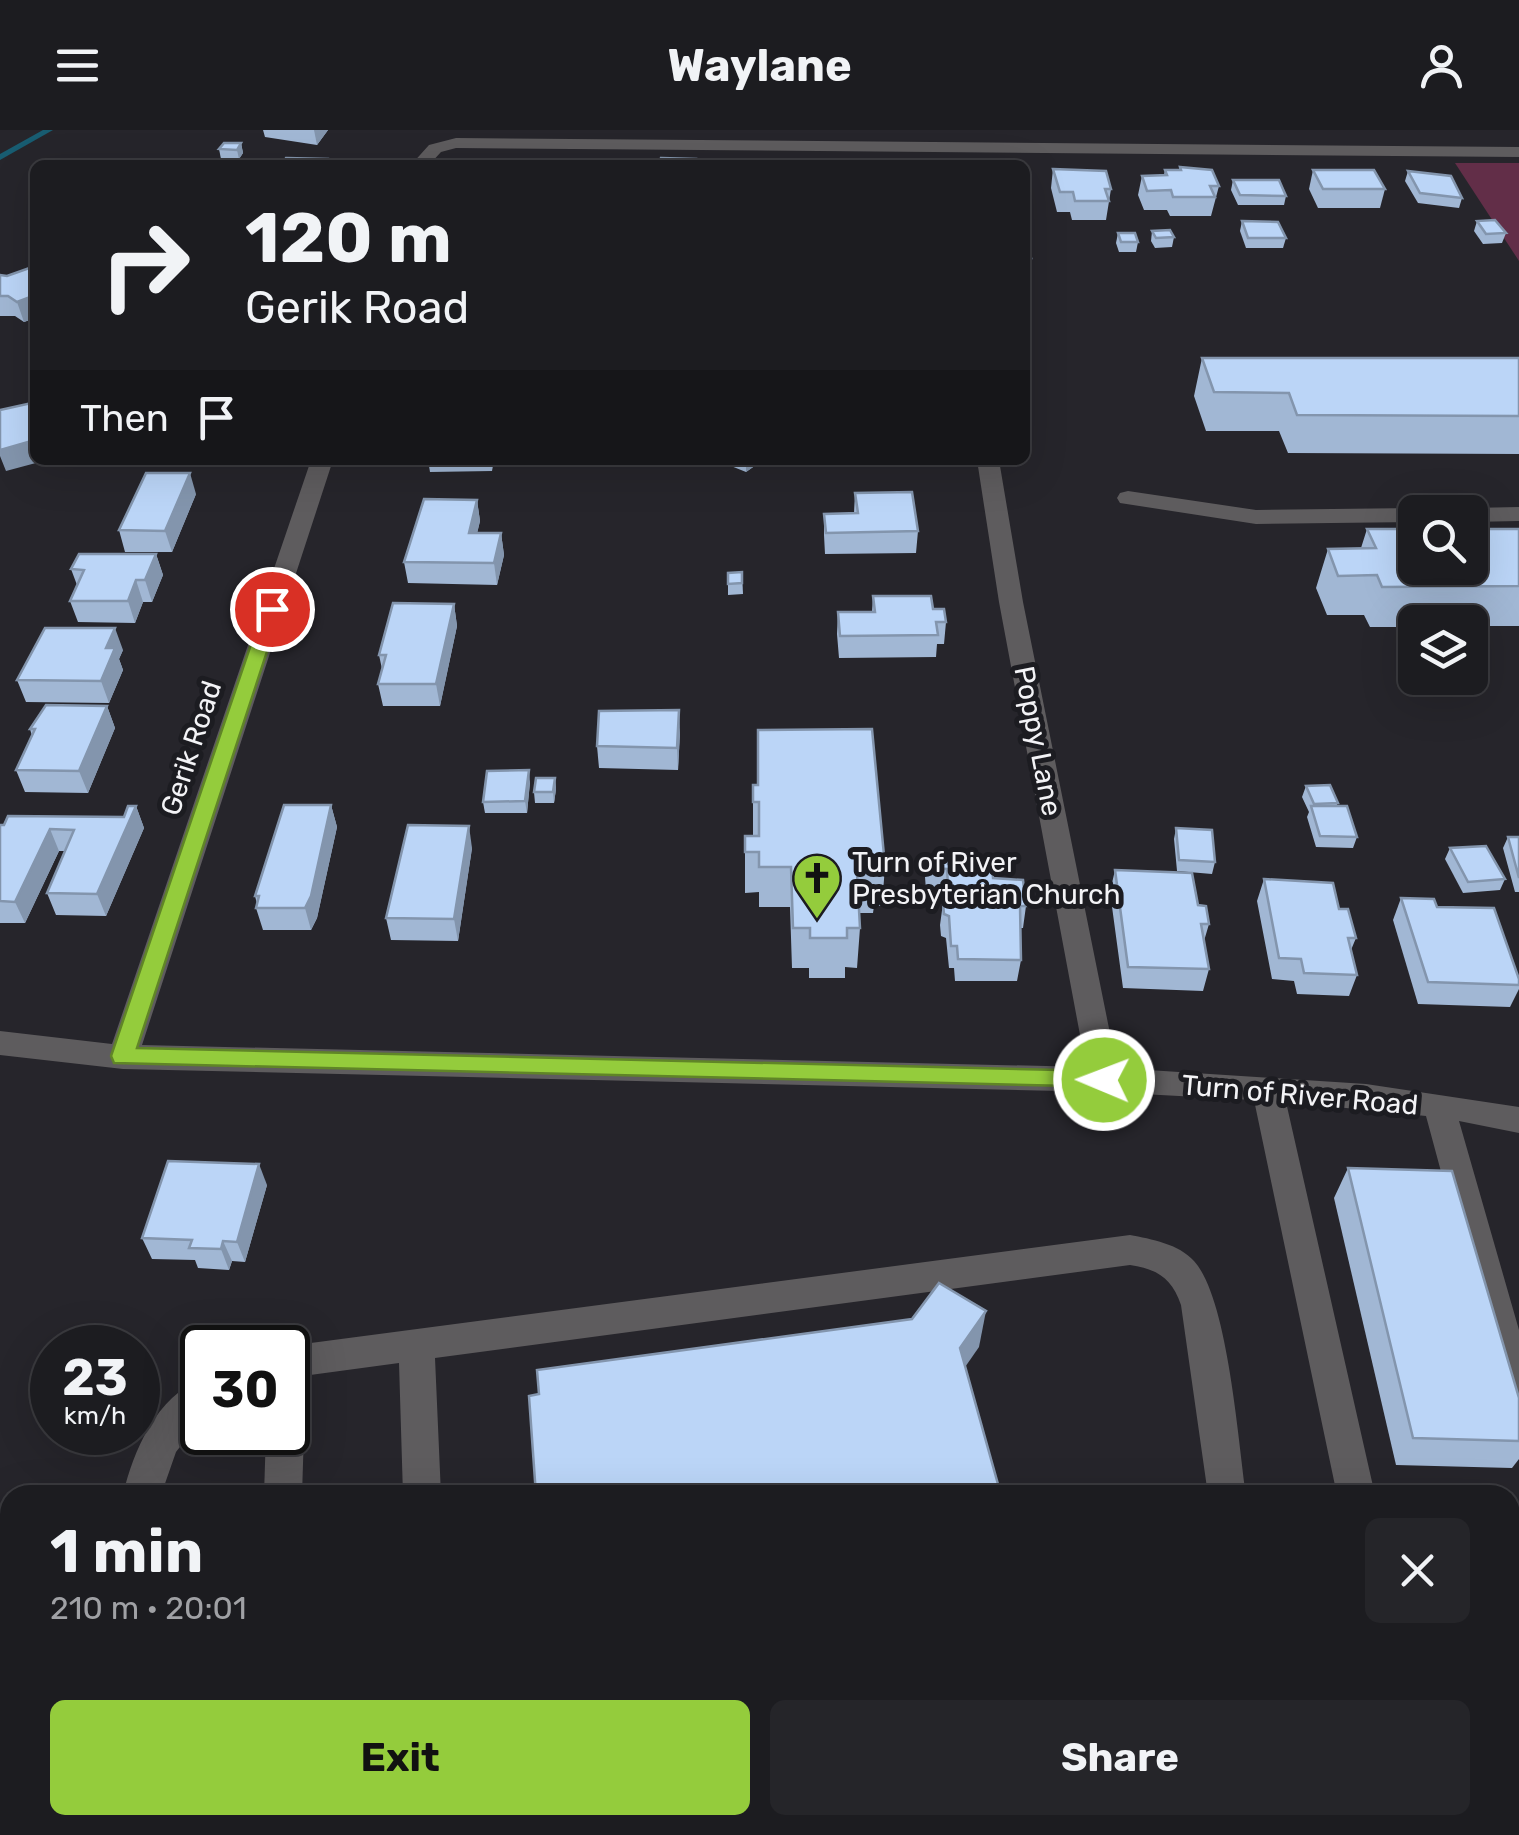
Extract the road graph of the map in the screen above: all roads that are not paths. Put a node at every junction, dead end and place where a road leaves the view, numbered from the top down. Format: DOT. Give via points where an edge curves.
graph roads {
  1 [pos="1519,152"];
  2 [pos="422,160"];
  3 [pos="320,465"];
  4 [pos="989,465"];
  5 [pos="1128,498"];
  6 [pos="1519,514"];
  7 [pos="1398,515"];
  8 [pos="1488,515"];
  9 [pos="0,1042"];
  10 [pos="123,1056"];
  11 [pos="1104,1080"];
  12 [pos="1266,1090"];
  13 [pos="1439,1106"];
  14 [pos="1519,1120"];
  15 [pos="416,1344"];
  16 [pos="310,1359"];
  17 [pos="1519,1394"];
  18 [pos="180,1414"];
  19 [pos="284,1455"];
  20 [pos="144,1485"];
  21 [pos="283,1485"];
  22 [pos="422,1485"];
  23 [pos="1226,1485"];
  24 [pos="1354,1485"];
  1 -- 2 [label="street" via="488,144 439,145"];
  3 -- 10 [label="street, Gerik Road"];
  4 -- 11 [label="street, Poppy Lane"];
  5 -- 7 [label="street" via="1256,517"];
  6 -- 8 [label="street"];
  9 -- 10 [label="street, Turn of River Road"];
  10 -- 11 [label="street, Turn of River Road"];
  11 -- 12 [label="street, Turn of River Road"];
  12 -- 13 [label="street, Turn of River Road"];
  12 -- 24 [label="street"];
  13 -- 14 [label="street, Turn of River Road"];
  13 -- 17 [label="street"];
  15 -- 16 [label="street"];
  15 -- 22 [label="street"];
  15 -- 23 [label="street" via="1094,1253 1158,1254 1192,1281 1200,1305"];
  18 -- 20 [label="street"];
  19 -- 21 [label="street"];
}
